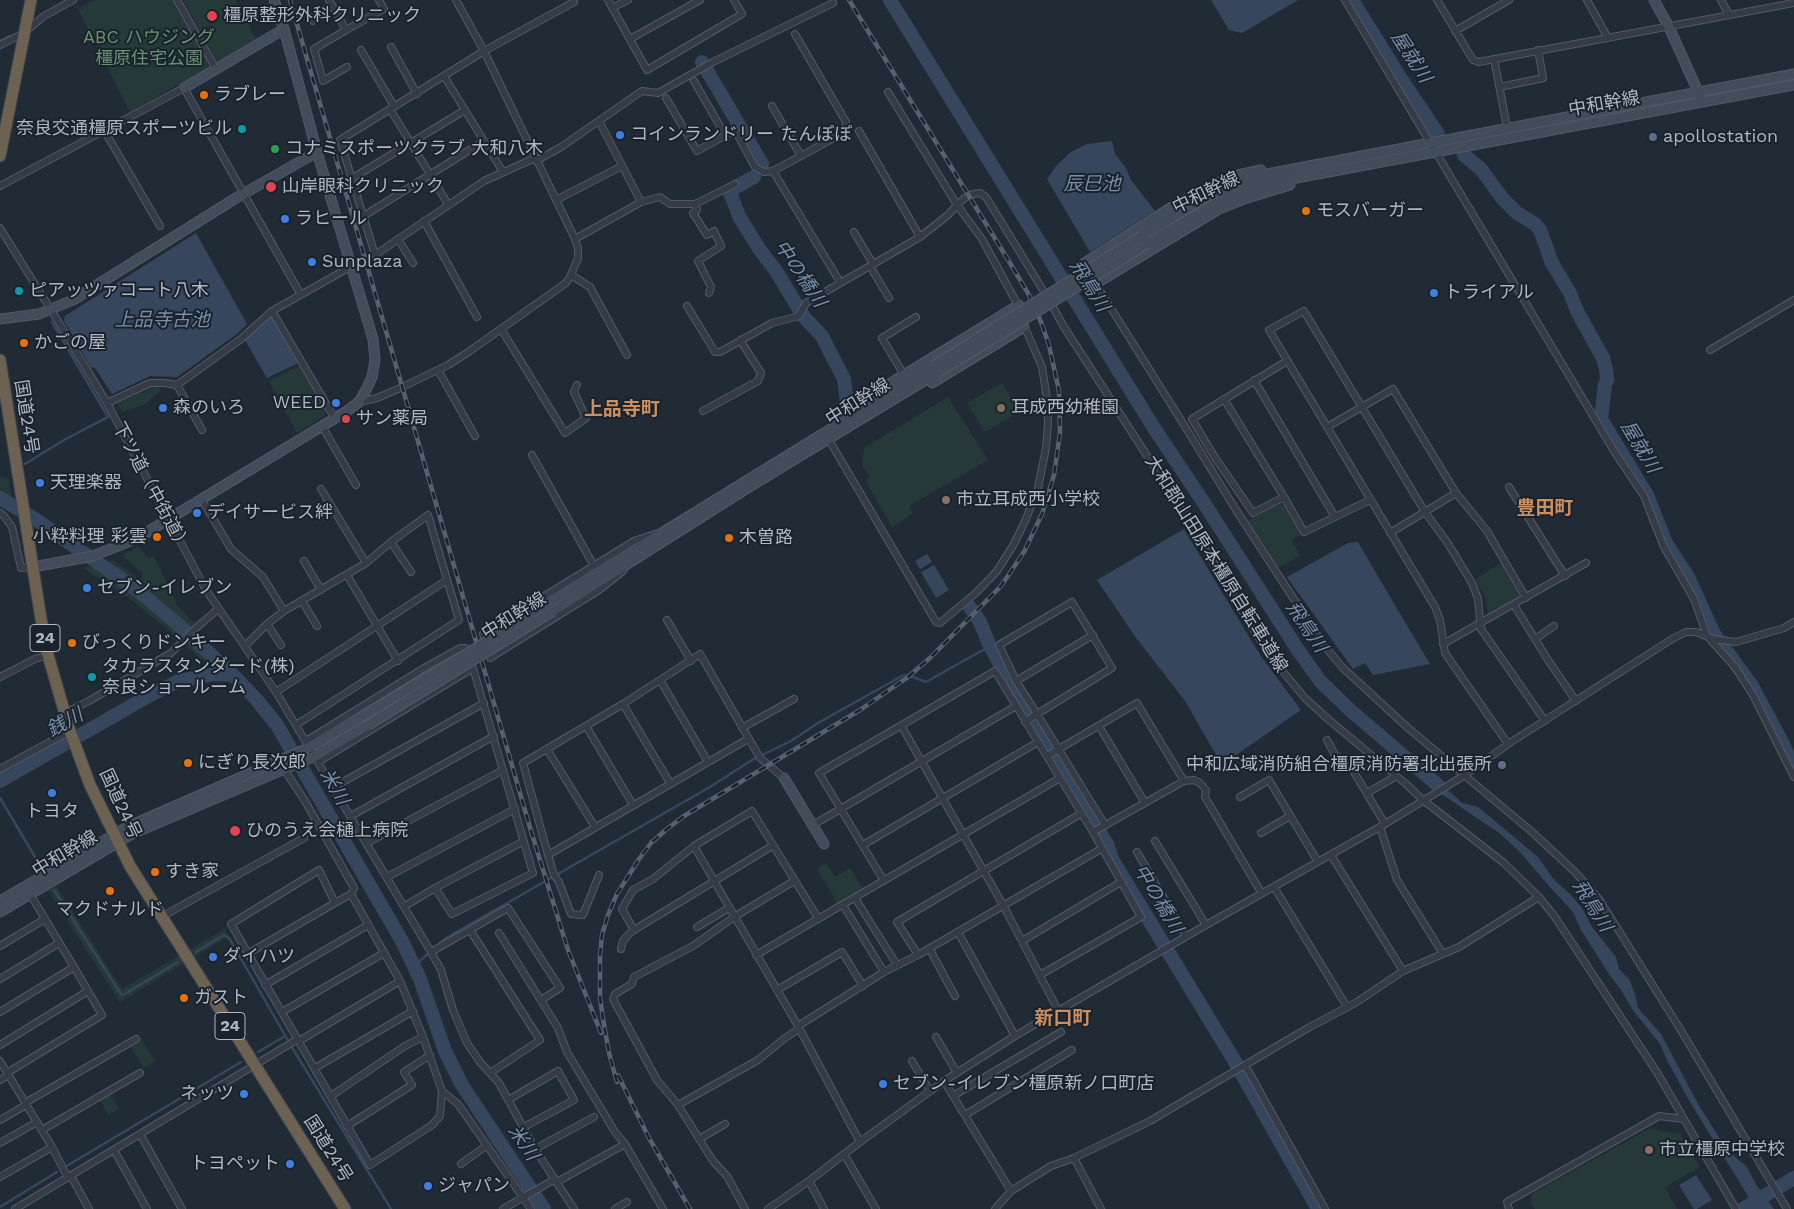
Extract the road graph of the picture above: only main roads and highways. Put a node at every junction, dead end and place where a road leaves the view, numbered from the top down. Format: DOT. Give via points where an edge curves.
graph roads {
  1 [pos="32,0"];
  2 [pos="274,0"];
  3 [pos="1654,0"];
  4 [pos="284,29"];
  5 [pos="1794,74"];
  6 [pos="1794,85"];
  7 [pos="184,88"];
  8 [pos="1699,92"];
  9 [pos="1702,102"];
  10 [pos="317,152"];
  11 [pos="0,156"];
  12 [pos="1321,164"];
  13 [pos="1304,178"];
  14 [pos="1084,264"];
  15 [pos="1090,275"];
  16 [pos="1095,284"];
  17 [pos="1049,300"];
  18 [pos="1019,305"];
  19 [pos="0,319"];
  20 [pos="1024,327"];
  21 [pos="0,360"];
  22 [pos="935,370"];
  23 [pos="814,438"];
  24 [pos="828,440"];
  25 [pos="33,567"];
  26 [pos="550,607"];
  27 [pos="284,766"];
  28 [pos="784,778"];
  29 [pos="115,838"];
  30 [pos="824,844"];
  31 [pos="0,900"];
  32 [pos="0,912"];
  33 [pos="345,1209"];
  1 -- 11 [label="highway"];
  2 -- 4 [label="main road"];
  3 -- 8 [label="main road"];
  4 -- 7 [label="main road"];
  4 -- 10 [label="main road"];
  5 -- 8 [label="main road, 中和幹線"];
  6 -- 9 [label="main road, 中和幹線"];
  8 -- 9 [label="main road"];
  8 -- 12 [label="main road, 中和幹線"];
  9 -- 13 [label="main road, 中和幹線"];
  10 -- 19 [label="main road" via="243,193 72,300 50,310"];
  10 -- 25 [label="main road" via="375,351 372,377 358,402 144,534 104,552"];
  12 -- 14 [label="main road" via="1288,165 1233,176 1180,202"];
  12 -- 22 [label="main road, 中和幹線, bridge" via="1262,175 1220,190 1142,236"];
  13 -- 16 [label="main road" via="1219,209"];
  13 -- 22 [label="main road, 中和幹線, bridge" via="1264,184 1236,193"];
  15 -- 17 [label="main road, bridge"];
  18 -- 23 [label="main road" via="853,406"];
  20 -- 24 [label="main road" via="846,436"];
  21 -- 25 [label="highway, 国道24号 / 24"];
  22 -- 23 [label="main road, 中和幹線"];
  22 -- 24 [label="main road, 中和幹線"];
  23 -- 26 [label="main road, 中和幹線" via="662,532"];
  24 -- 26 [label="main road, 中和幹線" via="645,553"];
  25 -- 29 [label="highway, 国道24号 / 24" via="48,655 65,713 90,785"];
  26 -- 27 [label="main road, 中和幹線, bridge" via="307,746"];
  26 -- 27 [label="main road, 中和幹線, bridge" via="314,759"];
  27 -- 29 [label="main road, 中和幹線"];
  28 -- 30 [label="main road"];
  29 -- 31 [label="main road, 中和幹線"];
  29 -- 32 [label="main road, 中和幹線"];
  29 -- 33 [label="highway, 国道24号 / 24"];
}
